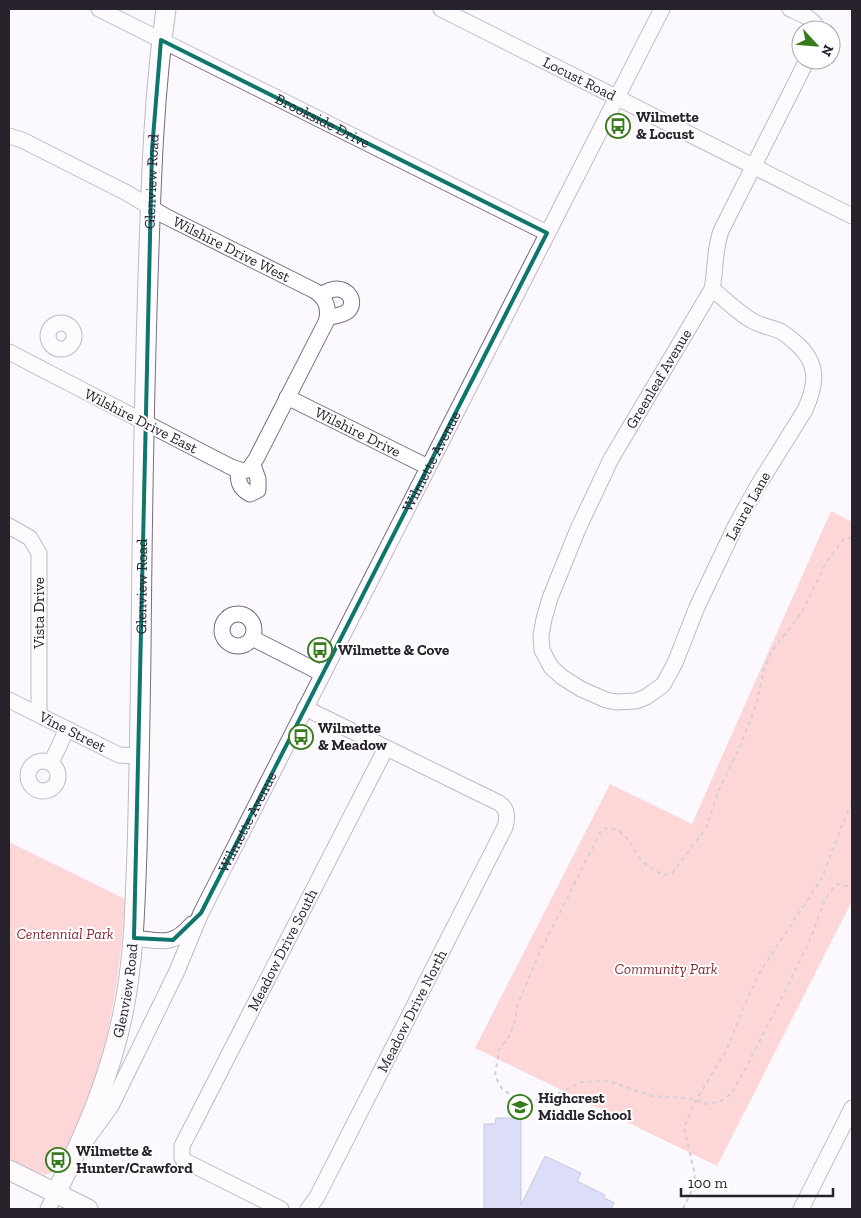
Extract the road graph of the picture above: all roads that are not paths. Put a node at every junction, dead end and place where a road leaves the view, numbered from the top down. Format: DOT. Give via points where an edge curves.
graph roads {
  1 [pos="99,9"];
  2 [pos="166,9"];
  3 [pos="441,9"];
  4 [pos="662,9"];
  5 [pos="790,9"];
  6 [pos="811,20"];
  7 [pos="161,40"];
  8 [pos="802,70"];
  9 [pos="617,97"];
  10 [pos="9,136"];
  11 [pos="753,166"];
  12 [pos="150,208"];
  13 [pos="852,216"];
  14 [pos="548,234"];
  15 [pos="712,289"];
  16 [pos="320,294"];
  17 [pos="328,316"];
  18 [pos="55,348"];
  19 [pos="9,352"];
  20 [pos="44,370"];
  21 [pos="287,398"];
  22 [pos="144,423"];
  23 [pos="253,464"];
  24 [pos="428,467"];
  25 [pos="238,470"];
  26 [pos="9,526"];
  27 [pos="252,638"];
  28 [pos="323,674"];
  29 [pos="581,689"];
  30 [pos="9,700"];
  31 [pos="305,708"];
  32 [pos="39,716"];
  33 [pos="67,729"];
  34 [pos="386,748"];
  35 [pos="140,756"];
  36 [pos="51,763"];
  37 [pos="201,913"];
  38 [pos="134,938"];
  39 [pos="852,1108"];
  40 [pos="75,1156"];
  41 [pos="9,1170"];
  42 [pos="52,1201"];
  43 [pos="88,1209"];
  44 [pos="281,1209"];
  45 [pos="308,1209"];
  46 [pos="801,1209"];
  1 -- 7 [label="street, Brookside Drive"];
  2 -- 7 [label="main road, Glenview Road"];
  3 -- 9 [label="street, Locust Road"];
  4 -- 9 [label="street, Wilmette Avenue"];
  5 -- 6 [label="street"];
  7 -- 12 [label="main road, Glenview Road" via="154,105"];
  7 -- 14 [label="street, Brookside Drive"];
  8 -- 11 [label="street, Greenleaf Avenue"];
  9 -- 11 [label="street, Locust Road"];
  9 -- 14 [label="street, Wilmette Avenue"];
  10 -- 12 [label="street, Wilshire Drive West" via="118,188"];
  11 -- 13 [label="street, Locust Road"];
  11 -- 15 [label="street, Greenleaf Avenue" via="716,245"];
  12 -- 16 [label="street, Wilshire Drive West"];
  12 -- 22 [label="main road, Glenview Road"];
  14 -- 24 [label="street, Wilmette Avenue"];
  15 -- 29 [label="street, Greenleaf Avenue" via="611,459 550,598 541,636 542,650 551,667"];
  15 -- 29 [label="street, Laurel Lane" via="751,320 782,332 804,350 811,360 814,383 811,397 736,525 697,607 676,663 663,685 646,697 626,703 606,700"];
  16 -- 17 [label="street" via="327,304"];
  16 -- 17 [label="street" via="337,288 351,297 352,305 348,311"];
  17 -- 21 [label="street"];
  18 -- 20 [label="street"];
  19 -- 20 [label="street, Wilshire Drive East"];
  20 -- 22 [label="street, Wilshire Drive East"];
  21 -- 23 [label="street"];
  21 -- 24 [label="street, Wilshire Drive"];
  22 -- 25 [label="street, Wilshire Drive East"];
  22 -- 35 [label="main road, Glenview Road"];
  23 -- 25 [label="street" via="244,471"];
  23 -- 25 [label="street" via="258,490 250,494 238,483"];
  24 -- 28 [label="street, Wilmette Avenue"];
  26 -- 32 [label="street, Vista Drive" via="30,538 39,553"];
  27 -- 28 [label="street"];
  28 -- 31 [label="street, Wilmette Avenue"];
  30 -- 32 [label="street, Vine Street"];
  31 -- 34 [label="street"];
  31 -- 37 [label="street, Wilmette Avenue"];
  32 -- 33 [label="street, Vine Street"];
  33 -- 35 [label="street, Vine Street" via="119,755"];
  33 -- 36 [label="street"];
  34 -- 44 [label="street, Meadow Drive South" via="181,1153 186,1162"];
  34 -- 45 [label="street, Meadow Drive North" via="499,803 508,816 506,827"];
  35 -- 38 [label="main road, Glenview Road"];
  37 -- 38 [label="street, Wilmette Avenue" via="173,940"];
  37 -- 40 [label="street, Wilmette Avenue" via="177,971 111,1106"];
  38 -- 40 [label="main road, Glenview Road" via="124,1012 114,1051 102,1091"];
  39 -- 46 [label="street"];
  40 -- 42 [label="main road, Wilmette Avenue"];
  41 -- 42 [label="main road"];
  42 -- 43 [label="main road"];
}
